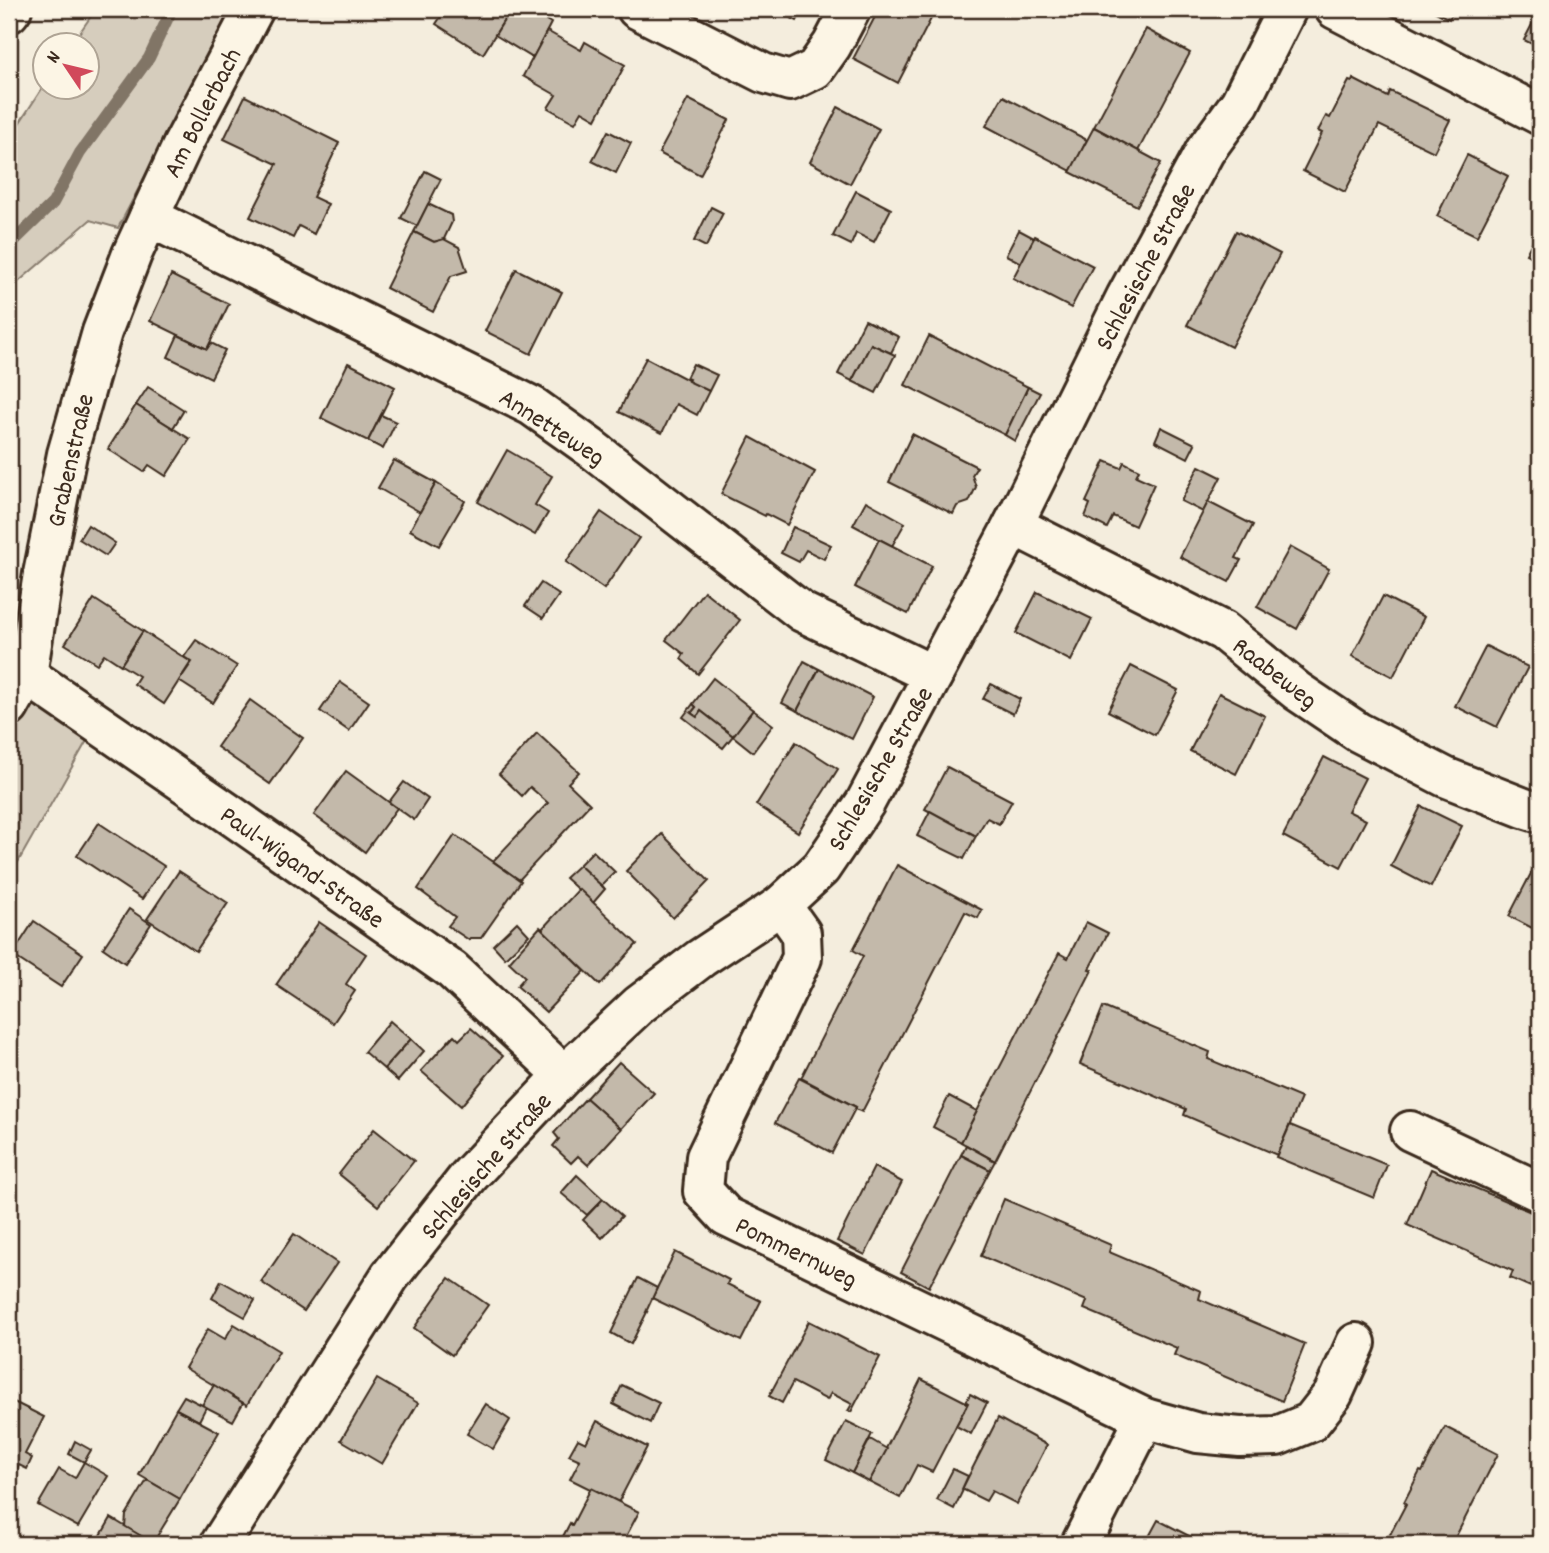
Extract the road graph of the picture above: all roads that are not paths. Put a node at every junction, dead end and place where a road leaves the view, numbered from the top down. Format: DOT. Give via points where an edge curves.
graph roads {
  1 [pos="12,9"];
  2 [pos="254,9"];
  3 [pos="637,9"];
  4 [pos="851,9"];
  5 [pos="1287,9"];
  6 [pos="1335,9"];
  7 [pos="9,13"];
  8 [pos="1540,115"];
  9 [pos="149,217"];
  10 [pos="1013,525"];
  11 [pos="933,675"];
  12 [pos="18,691"];
  13 [pos="1540,813"];
  14 [pos="780,905"];
  15 [pos="564,1075"];
  16 [pos="1410,1131"];
  17 [pos="1540,1192"];
  18 [pos="1356,1343"];
  19 [pos="1145,1418"];
  20 [pos="220,1544"];
  21 [pos="1082,1544"];
  1 -- 7 [label="street"];
  2 -- 9 [label="street, Am Bollerbach"];
  3 -- 4 [label="street" via="763,73 790,81 815,69"];
  5 -- 10 [label="street, Schlesische Straße" via="1240,103 1205,151 1126,297"];
  6 -- 8 [label="street"];
  9 -- 11 [label="street, Annetteweg" via="532,406 802,612"];
  9 -- 12 [label="street, Grabenstraße" via="102,332 67,454"];
  10 -- 11 [label="street, Schlesische Straße"];
  10 -- 13 [label="street, Raabeweg" via="1223,631 1297,691 1358,732 1445,777"];
  11 -- 14 [label="street, Schlesische Straße" via="864,803 821,868"];
  12 -- 15 [label="street, Paul-Wigand-Straße" via="217,806 452,970"];
  14 -- 15 [label="street, Schlesische Straße" via="639,1005"];
  14 -- 19 [label="street, Pommernweg" via="800,933 802,958 706,1157 703,1191 726,1216"];
  15 -- 20 [label="street, Schlesische Straße" via="469,1176 390,1276"];
  16 -- 17 [label="street"];
  18 -- 19 [label="street, Pommernweg" via="1333,1394 1311,1422 1277,1436 1198,1433"];
  19 -- 21 [label="street"];
}
